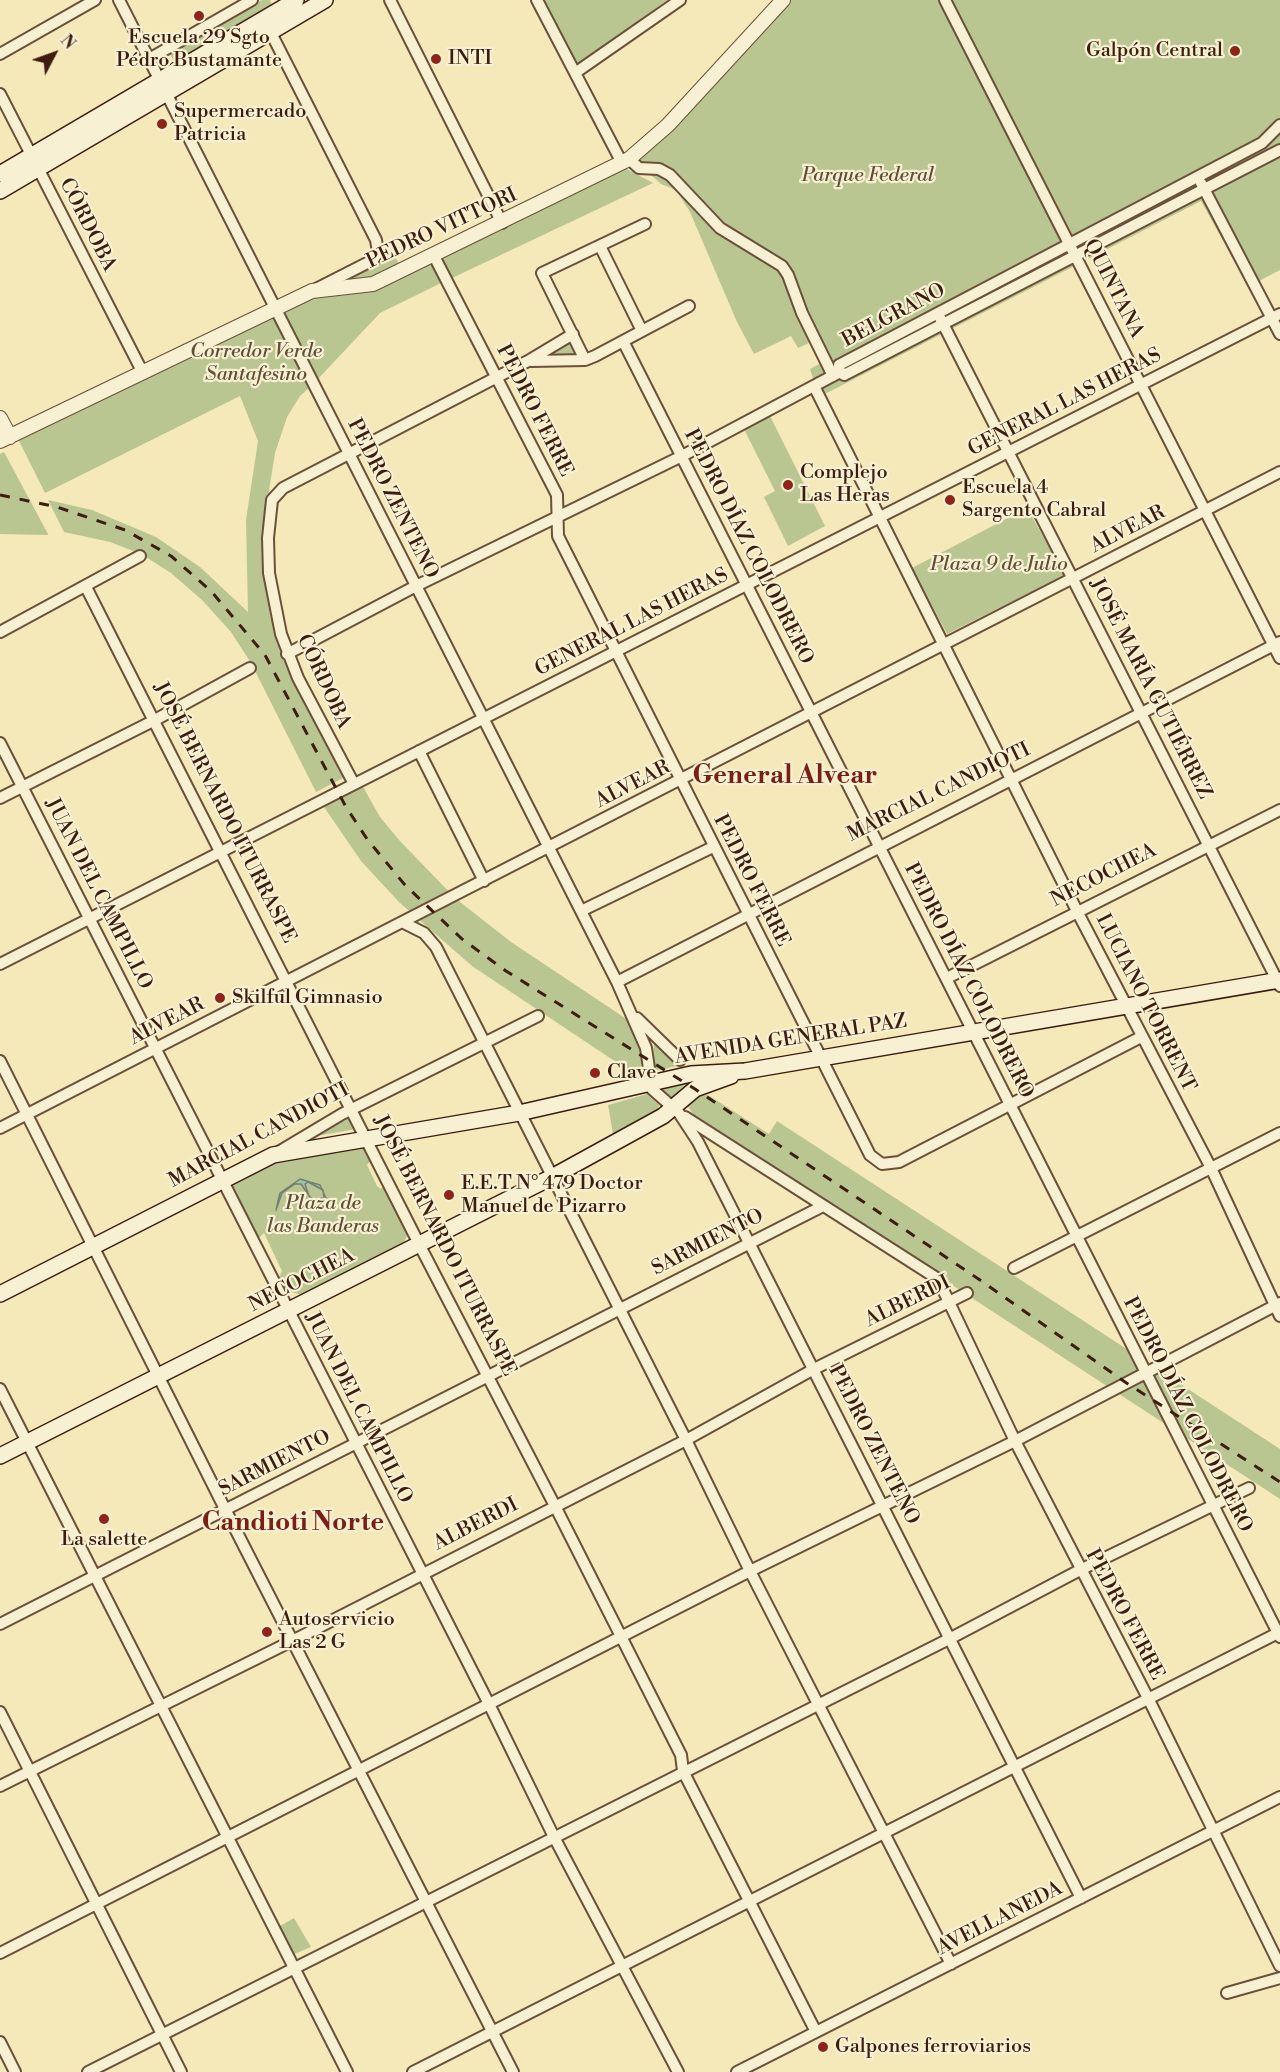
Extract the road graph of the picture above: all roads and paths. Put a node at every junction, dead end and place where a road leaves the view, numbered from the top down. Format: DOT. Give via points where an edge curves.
graph roads {
  1 [pos="95,0"];
  2 [pos="119,0"];
  3 [pos="252,0"];
  4 [pos="325,0"];
  5 [pos="390,0"];
  6 [pos="537,0"];
  7 [pos="680,0"];
  8 [pos="783,0"];
  9 [pos="945,0"];
  10 [pos="288,7"];
  11 [pos="267,26"];
  12 [pos="0,54"];
  13 [pos="149,59"];
  14 [pos="575,73"];
  15 [pos="164,86"];
  16 [pos="0,94"];
  17 [pos="1280,125"];
  18 [pos="1280,150"];
  19 [pos="626,161"];
  20 [pos="34,162"];
  21 [pos="0,174"];
  22 [pos="1198,176"];
  23 [pos="1204,187"];
  24 [pos="0,191"];
  25 [pos="502,224"];
  26 [pos="645,224"];
  27 [pos="1069,242"];
  28 [pos="600,246"];
  29 [pos="1075,254"];
  30 [pos="434,256"];
  31 [pos="312,291"];
  32 [pos="689,306"];
  33 [pos="276,308"];
  34 [pos="1276,316"];
  35 [pos="940,318"];
  36 [pos="642,331"];
  37 [pos="573,334"];
  38 [pos="1280,334"];
  39 [pos="624,341"];
  40 [pos="585,360"];
  41 [pos="528,361"];
  42 [pos="143,373"];
  43 [pos="837,374"];
  44 [pos="497,377"];
  45 [pos="1142,385"];
  46 [pos="814,386"];
  47 [pos="0,418"];
  48 [pos="5,439"];
  49 [pos="1009,452"];
  50 [pos="349,454"];
  51 [pos="682,456"];
  52 [pos="1280,472"];
  53 [pos="1205,511"];
  54 [pos="879,518"];
  55 [pos="558,519"];
  56 [pos="140,556"];
  57 [pos="1074,579"];
  58 [pos="747,585"];
  59 [pos="86,586"];
  60 [pos="416,586"];
  61 [pos="0,632"];
  62 [pos="942,644"];
  63 [pos="1277,644"];
  64 [pos="615,652"];
  65 [pos="287,654"];
  66 [pos="1280,658"];
  67 [pos="250,668"];
  68 [pos="811,711"];
  69 [pos="1143,714"];
  70 [pos="483,719"];
  71 [pos="155,720"];
  72 [pos="0,743"];
  73 [pos="419,751"];
  74 [pos="681,781"];
  75 [pos="1012,782"];
  76 [pos="354,784"];
  77 [pos="23,786"];
  78 [pos="0,798"];
  79 [pos="1280,810"];
  80 [pos="880,846"];
  81 [pos="1210,846"];
  82 [pos="549,847"];
  83 [pos="713,847"];
  84 [pos="222,851"];
  85 [pos="484,881"];
  86 [pos="581,911"];
  87 [pos="747,913"];
  88 [pos="1078,913"];
  89 [pos="90,918"];
  90 [pos="402,922"];
  91 [pos="0,964"];
  92 [pos="947,978"];
  93 [pos="287,980"];
  94 [pos="617,982"];
  95 [pos="1279,982"];
  96 [pos="1126,1007"];
  97 [pos="633,1014"];
  98 [pos="538,1016"];
  99 [pos="975,1033"];
  100 [pos="1142,1037"];
  101 [pos="483,1042"];
  102 [pos="157,1047"];
  103 [pos="821,1059"];
  104 [pos="680,1060"];
  105 [pos="0,1061"];
  106 [pos="746,1071"];
  107 [pos="650,1085"];
  108 [pos="1011,1106"];
  109 [pos="352,1109"];
  110 [pos="676,1111"];
  111 [pos="519,1113"];
  112 [pos="27,1114"];
  113 [pos="0,1128"];
  114 [pos="1280,1133"];
  115 [pos="367,1138"];
  116 [pos="273,1155"];
  117 [pos="1211,1168"];
  118 [pos="552,1177"];
  119 [pos="223,1180"];
  120 [pos="823,1206"];
  121 [pos="1077,1237"];
  122 [pos="748,1242"];
  123 [pos="419,1244"];
  124 [pos="94,1247"];
  125 [pos="1014,1268"];
  126 [pos="967,1293"];
  127 [pos="0,1294"];
  128 [pos="949,1302"];
  129 [pos="618,1307"];
  130 [pos="1278,1308"];
  131 [pos="289,1311"];
  132 [pos="814,1369"];
  133 [pos="1145,1372"];
  134 [pos="487,1375"];
  135 [pos="158,1377"];
  136 [pos="0,1389"];
  137 [pos="686,1440"];
  138 [pos="1015,1441"];
  139 [pos="27,1442"];
  140 [pos="356,1443"];
  141 [pos="0,1456"];
  142 [pos="1249,1488"];
  143 [pos="883,1505"];
  144 [pos="555,1506"];
  145 [pos="1214,1506"];
  146 [pos="225,1509"];
  147 [pos="1080,1570"];
  148 [pos="750,1571"];
  149 [pos="421,1573"];
  150 [pos="94,1576"];
  151 [pos="0,1624"];
  152 [pos="1279,1634"];
  153 [pos="620,1638"];
  154 [pos="951,1638"];
  155 [pos="292,1641"];
  156 [pos="1149,1700"];
  157 [pos="818,1703"];
  158 [pos="489,1704"];
  159 [pos="160,1706"];
  160 [pos="0,1712"];
  161 [pos="1016,1766"];
  162 [pos="30,1770"];
  163 [pos="360,1771"];
  164 [pos="683,1771"];
  165 [pos="0,1786"];
  166 [pos="1280,1797"];
  167 [pos="1213,1832"];
  168 [pos="885,1834"];
  169 [pos="554,1836"];
  170 [pos="228,1837"];
  171 [pos="1081,1898"];
  172 [pos="427,1902"];
  173 [pos="749,1902"];
  174 [pos="97,1905"];
  175 [pos="0,1953"];
  176 [pos="951,1964"];
  177 [pos="622,1965"];
  178 [pos="1280,1966"];
  179 [pos="293,1968"];
  180 [pos="1280,1978"];
  181 [pos="1227,1993"];
  182 [pos="492,2031"];
  183 [pos="816,2032"];
  184 [pos="162,2035"];
  185 [pos="0,2042"];
  186 [pos="15,2072"];
  187 [pos="88,2072"];
  188 [pos="181,2072"];
  189 [pos="347,2072"];
  190 [pos="413,2072"];
  191 [pos="513,2072"];
  192 [pos="678,2072"];
  193 [pos="737,2072"];
  1 -- 12 [label="street"];
  2 -- 13 [label="street, PEDRO ZENTENO"];
  3 -- 13 [label="street"];
  4 -- 10 [label="main road"];
  5 -- 25 [label="street"];
  6 -- 14 [label="street"];
  7 -- 14 [label="street"];
  8 -- 19 [label="street, PEDRO VITTORI" via="668,124"];
  9 -- 27 [label="street, QUINTANA"];
  10 -- 11 [label="main road"];
  11 -- 15 [label="main road"];
  11 -- 31 [label="street" via="376,240 378,252 372,260"];
  13 -- 15 [label="street, PEDRO ZENTENO"];
  14 -- 19 [label="street"];
  15 -- 20 [label="main road"];
  15 -- 33 [label="street, PEDRO ZENTENO"];
  16 -- 20 [label="street, CÓRDOBA"];
  17 -- 22 [label="street, BELGRANO" via="1262,143"];
  18 -- 23 [label="street, BELGRANO"];
  19 -- 25 [label="street, PEDRO VITTORI"];
  19 -- 43 [label="street" via="670,175 720,228 782,266 802,313"];
  20 -- 21 [label="main road"];
  20 -- 24 [label="main road"];
  20 -- 42 [label="street, CÓRDOBA"];
  22 -- 23 [label="street"];
  22 -- 27 [label="street, BELGRANO"];
  23 -- 29 [label="street, BELGRANO"];
  23 -- 34 [label="street"];
  25 -- 30 [label="street, PEDRO VITTORI"];
  26 -- 28 [label="street"];
  27 -- 29 [label="street, QUINTANA"];
  27 -- 35 [label="street, BELGRANO"];
  28 -- 36 [label="street"];
  28 -- 37 [label="street" via="542,273"];
  29 -- 35 [label="street, BELGRANO"];
  29 -- 45 [label="street, QUINTANA"];
  30 -- 31 [label="street, PEDRO VITTORI" via="373,284"];
  30 -- 44 [label="street, PEDRO FERRE"];
  31 -- 33 [label="street, PEDRO VITTORI"];
  32 -- 36 [label="street"];
  33 -- 42 [label="street, PEDRO VITTORI"];
  33 -- 50 [label="street, PEDRO ZENTENO"];
  34 -- 38 [label="street"];
  34 -- 45 [label="street, GENERAL LAS HERAS"];
  35 -- 43 [label="street, BELGRANO" via="844,375"];
  35 -- 49 [label="street, JOSÉ MARÍA GUTIÉRREZ"];
  36 -- 39 [label="street"];
  37 -- 40 [label="street"];
  37 -- 41 [label="street"];
  39 -- 40 [label="street"];
  39 -- 51 [label="street, PEDRO DÍAZ COLODRERO"];
  40 -- 41 [label="street"];
  41 -- 44 [label="street"];
  42 -- 48 [label="street, PEDRO VITTORI"];
  43 -- 46 [label="street, BELGRANO"];
  44 -- 50 [label="street"];
  44 -- 55 [label="street, PEDRO FERRE" via="557,495"];
  45 -- 49 [label="street, GENERAL LAS HERAS"];
  45 -- 53 [label="street, QUINTANA"];
  46 -- 51 [label="street, BELGRANO"];
  46 -- 54 [label="street, LUCIANO TORRENT"];
  47 -- 48 [label="street"];
  49 -- 54 [label="street, GENERAL LAS HERAS"];
  49 -- 57 [label="street, JOSÉ MARÍA GUTIÉRREZ"];
  50 -- 60 [label="street, PEDRO ZENTENO"];
  50 -- 65 [label="street, CÓRDOBA" via="283,488 272,500 268,538 271,589"];
  51 -- 55 [label="street, BELGRANO"];
  51 -- 58 [label="street, PEDRO DÍAZ COLODRERO"];
  52 -- 53 [label="street, ALVEAR"];
  53 -- 57 [label="street, ALVEAR"];
  53 -- 63 [label="street, QUINTANA"];
  54 -- 58 [label="street, GENERAL LAS HERAS"];
  54 -- 62 [label="street, LUCIANO TORRENT"];
  55 -- 60 [label="street, BELGRANO"];
  55 -- 64 [label="street, PEDRO FERRE" via="558,536"];
  56 -- 59 [label="street"];
  57 -- 62 [label="street, ALVEAR"];
  57 -- 69 [label="street, JOSÉ MARÍA GUTIÉRREZ"];
  58 -- 64 [label="street, GENERAL LAS HERAS"];
  58 -- 68 [label="street, PEDRO DÍAZ COLODRERO"];
  59 -- 61 [label="street"];
  59 -- 71 [label="street, JOSÉ BERNARDO ITURRASPE"];
  60 -- 65 [label="street, BELGRANO"];
  60 -- 70 [label="street, PEDRO ZENTENO"];
  62 -- 68 [label="street, ALVEAR"];
  62 -- 75 [label="street, LUCIANO TORRENT"];
  63 -- 66 [label="street, QUINTANA"];
  63 -- 69 [label="street, MARCIAL CANDIOTI"];
  64 -- 70 [label="street, GENERAL LAS HERAS"];
  64 -- 74 [label="street, PEDRO FERRE"];
  65 -- 76 [label="street, CÓRDOBA"];
  67 -- 71 [label="street"];
  68 -- 74 [label="street, ALVEAR"];
  68 -- 80 [label="street, PEDRO DÍAZ COLODRERO"];
  69 -- 75 [label="street, MARCIAL CANDIOTI"];
  69 -- 81 [label="street, JOSÉ MARÍA GUTIÉRREZ"];
  70 -- 73 [label="street, GENERAL LAS HERAS"];
  70 -- 82 [label="street, PEDRO ZENTENO"];
  71 -- 77 [label="street"];
  71 -- 84 [label="street, JOSÉ BERNARDO ITURRASPE"];
  72 -- 77 [label="street, JUAN DEL CAMPILLO"];
  73 -- 76 [label="street, GENERAL LAS HERAS"];
  73 -- 85 [label="street"];
  74 -- 82 [label="street, ALVEAR"];
  74 -- 83 [label="street, PEDRO FERRE"];
  75 -- 80 [label="street, MARCIAL CANDIOTI"];
  75 -- 88 [label="street, LUCIANO TORRENT"];
  76 -- 84 [label="street, GENERAL LAS HERAS"];
  77 -- 78 [label="street"];
  77 -- 89 [label="street, JUAN DEL CAMPILLO"];
  79 -- 81 [label="street, NECOCHEA"];
  80 -- 87 [label="street, MARCIAL CANDIOTI"];
  80 -- 92 [label="street, PEDRO DÍAZ COLODRERO"];
  81 -- 88 [label="street, NECOCHEA"];
  81 -- 95 [label="street, JOSÉ MARÍA GUTIÉRREZ"];
  82 -- 85 [label="street, ALVEAR"];
  82 -- 86 [label="street, PEDRO ZENTENO"];
  83 -- 86 [label="street"];
  83 -- 87 [label="street, PEDRO FERRE"];
  84 -- 89 [label="street, GENERAL LAS HERAS"];
  84 -- 93 [label="street, JOSÉ BERNARDO ITURRASPE"];
  85 -- 90 [label="street, ALVEAR"];
  86 -- 94 [label="street, PEDRO ZENTENO"];
  87 -- 94 [label="street, MARCIAL CANDIOTI"];
  87 -- 103 [label="street, PEDRO FERRE"];
  88 -- 92 [label="street, NECOCHEA"];
  88 -- 96 [label="street, LUCIANO TORRENT"];
  89 -- 91 [label="street, GENERAL LAS HERAS"];
  89 -- 102 [label="street, JUAN DEL CAMPILLO"];
  90 -- 93 [label="street, ALVEAR"];
  90 -- 101 [label="street" via="414,926 431,941"];
  92 -- 99 [label="street, PEDRO DÍAZ COLODRERO"];
  93 -- 102 [label="street, ALVEAR"];
  93 -- 109 [label="street, JOSÉ BERNARDO ITURRASPE"];
  94 -- 97 [label="street, PEDRO ZENTENO"];
  95 -- 96 [label="main road, AVENIDA GENERAL PAZ"];
  96 -- 99 [label="main road, AVENIDA GENERAL PAZ"];
  96 -- 100 [label="street, LUCIANO TORRENT"];
  97 -- 104 [label="street, PEDRO ZENTENO"];
  97 -- 107 [label="street, PEDRO ZENTENO" via="646,1048"];
  98 -- 101 [label="street, MARCIAL CANDIOTI"];
  99 -- 103 [label="main road, AVENIDA GENERAL PAZ"];
  99 -- 108 [label="street, PEDRO DÍAZ COLODRERO"];
  100 -- 108 [label="street"];
  100 -- 117 [label="street, LUCIANO TORRENT"];
  101 -- 109 [label="street, MARCIAL CANDIOTI"];
  101 -- 111 [label="street"];
  102 -- 112 [label="street, ALVEAR"];
  102 -- 119 [label="street, JUAN DEL CAMPILLO"];
  103 -- 106 [label="main road, AVENIDA GENERAL PAZ"];
  103 -- 108 [label="street, PEDRO FERRE" via="863,1144 878,1163 899,1162"];
  105 -- 112 [label="street"];
  106 -- 107 [label="main road, AVENIDA GENERAL PAZ" via="692,1074"];
  106 -- 110 [label="main road, NECOCHEA" via="695,1089"];
  107 -- 110 [label="street, PEDRO ZENTENO"];
  107 -- 111 [label="main road, AVENIDA GENERAL PAZ"];
  108 -- 121 [label="street, PEDRO DÍAZ COLODRERO"];
  109 -- 115 [label="street, JOSÉ BERNARDO ITURRASPE"];
  109 -- 116 [label="street, MARCIAL CANDIOTI"];
  110 -- 118 [label="main road, NECOCHEA"];
  110 -- 120 [label="street"];
  110 -- 122 [label="street, PEDRO ZENTENO" via="698,1142"];
  111 -- 115 [label="main road, AVENIDA GENERAL PAZ"];
  111 -- 118 [label="street"];
  112 -- 113 [label="street, ALVEAR"];
  112 -- 124 [label="street"];
  114 -- 117 [label="street"];
  115 -- 116 [label="main road, AVENIDA GENERAL PAZ"];
  115 -- 123 [label="street, JOSÉ BERNARDO ITURRASPE"];
  116 -- 119 [label="main road, MARCIAL CANDIOTI"];
  117 -- 121 [label="street"];
  117 -- 130 [label="street, LUCIANO TORRENT"];
  118 -- 123 [label="main road, NECOCHEA"];
  118 -- 129 [label="street"];
  119 -- 124 [label="main road, MARCIAL CANDIOTI"];
  119 -- 131 [label="street, JUAN DEL CAMPILLO"];
  120 -- 122 [label="street, SARMIENTO"];
  120 -- 128 [label="street, PEDRO FERRE" via="938,1280"];
  121 -- 125 [label="street"];
  121 -- 133 [label="street, PEDRO DÍAZ COLODRERO"];
  122 -- 129 [label="street, SARMIENTO"];
  122 -- 132 [label="street, PEDRO ZENTENO"];
  123 -- 131 [label="main road, NECOCHEA"];
  123 -- 134 [label="street, JOSÉ BERNARDO ITURRASPE"];
  124 -- 127 [label="main road, MARCIAL CANDIOTI"];
  124 -- 135 [label="street"];
  126 -- 128 [label="street, ALBERDI"];
  128 -- 132 [label="street, ALBERDI"];
  128 -- 138 [label="street, PEDRO FERRE"];
  129 -- 134 [label="street, SARMIENTO"];
  129 -- 137 [label="street"];
  130 -- 133 [label="street"];
  131 -- 135 [label="main road, NECOCHEA"];
  131 -- 140 [label="street, JUAN DEL CAMPILLO"];
  132 -- 137 [label="street, ALBERDI"];
  132 -- 143 [label="street, PEDRO ZENTENO"];
  133 -- 138 [label="street"];
  133 -- 145 [label="street, PEDRO DÍAZ COLODRERO"];
  134 -- 140 [label="street, SARMIENTO"];
  134 -- 144 [label="street, JOSÉ BERNARDO ITURRASPE"];
  135 -- 139 [label="main road, NECOCHEA"];
  135 -- 146 [label="street"];
  136 -- 139 [label="street"];
  137 -- 144 [label="street, ALBERDI"];
  137 -- 148 [label="street"];
  138 -- 143 [label="street"];
  138 -- 147 [label="street, PEDRO FERRE"];
  139 -- 141 [label="main road, NECOCHEA"];
  139 -- 150 [label="street"];
  140 -- 146 [label="street, SARMIENTO"];
  140 -- 149 [label="street, JUAN DEL CAMPILLO"];
  142 -- 145 [label="street"];
  143 -- 148 [label="street"];
  143 -- 154 [label="street, PEDRO ZENTENO"];
  144 -- 149 [label="street, ALBERDI"];
  144 -- 153 [label="street, JOSÉ BERNARDO ITURRASPE"];
  145 -- 147 [label="street"];
  145 -- 152 [label="street, PEDRO DÍAZ COLODRERO"];
  146 -- 150 [label="street, SARMIENTO"];
  146 -- 155 [label="street"];
  147 -- 154 [label="street"];
  147 -- 156 [label="street, PEDRO FERRE"];
  148 -- 153 [label="street"];
  148 -- 157 [label="street"];
  149 -- 155 [label="street, ALBERDI"];
  149 -- 158 [label="street, JUAN DEL CAMPILLO"];
  150 -- 151 [label="street, SARMIENTO"];
  150 -- 159 [label="street"];
  152 -- 156 [label="street"];
  153 -- 158 [label="street"];
  153 -- 164 [label="street, JOSÉ BERNARDO ITURRASPE" via="681,1755"];
  154 -- 157 [label="street"];
  154 -- 161 [label="street, PEDRO ZENTENO"];
  155 -- 159 [label="street, ALBERDI"];
  155 -- 163 [label="street"];
  156 -- 161 [label="street"];
  156 -- 167 [label="street, PEDRO FERRE"];
  157 -- 164 [label="street"];
  157 -- 168 [label="street"];
  158 -- 163 [label="street"];
  158 -- 169 [label="street, JUAN DEL CAMPILLO"];
  159 -- 162 [label="street, ALBERDI"];
  159 -- 170 [label="street"];
  160 -- 162 [label="street"];
  161 -- 168 [label="street"];
  161 -- 171 [label="street, PEDRO ZENTENO"];
  162 -- 165 [label="street, ALBERDI"];
  162 -- 174 [label="street"];
  163 -- 170 [label="street"];
  163 -- 172 [label="street"];
  164 -- 169 [label="street"];
  164 -- 173 [label="street, JOSÉ BERNARDO ITURRASPE"];
  166 -- 167 [label="street, AVELLANEDA"];
  167 -- 171 [label="street, AVELLANEDA"];
  167 -- 178 [label="street, PEDRO FERRE"];
  168 -- 173 [label="street"];
  168 -- 176 [label="street"];
  169 -- 172 [label="street"];
  169 -- 177 [label="street, JUAN DEL CAMPILLO"];
  170 -- 174 [label="street"];
  170 -- 179 [label="street"];
  171 -- 176 [label="street, AVELLANEDA"];
  172 -- 179 [label="street"];
  172 -- 182 [label="street"];
  173 -- 177 [label="street"];
  173 -- 183 [label="street"];
  174 -- 175 [label="street"];
  174 -- 184 [label="street"];
  176 -- 183 [label="street, AVELLANEDA"];
  177 -- 182 [label="street"];
  177 -- 192 [label="street, JUAN DEL CAMPILLO"];
  179 -- 184 [label="street"];
  179 -- 189 [label="street"];
  180 -- 181 [label="street"];
  182 -- 190 [label="street"];
  182 -- 191 [label="street"];
  183 -- 193 [label="street, AVELLANEDA"];
  184 -- 187 [label="street"];
  184 -- 188 [label="street"];
  185 -- 186 [label="street"];
}
